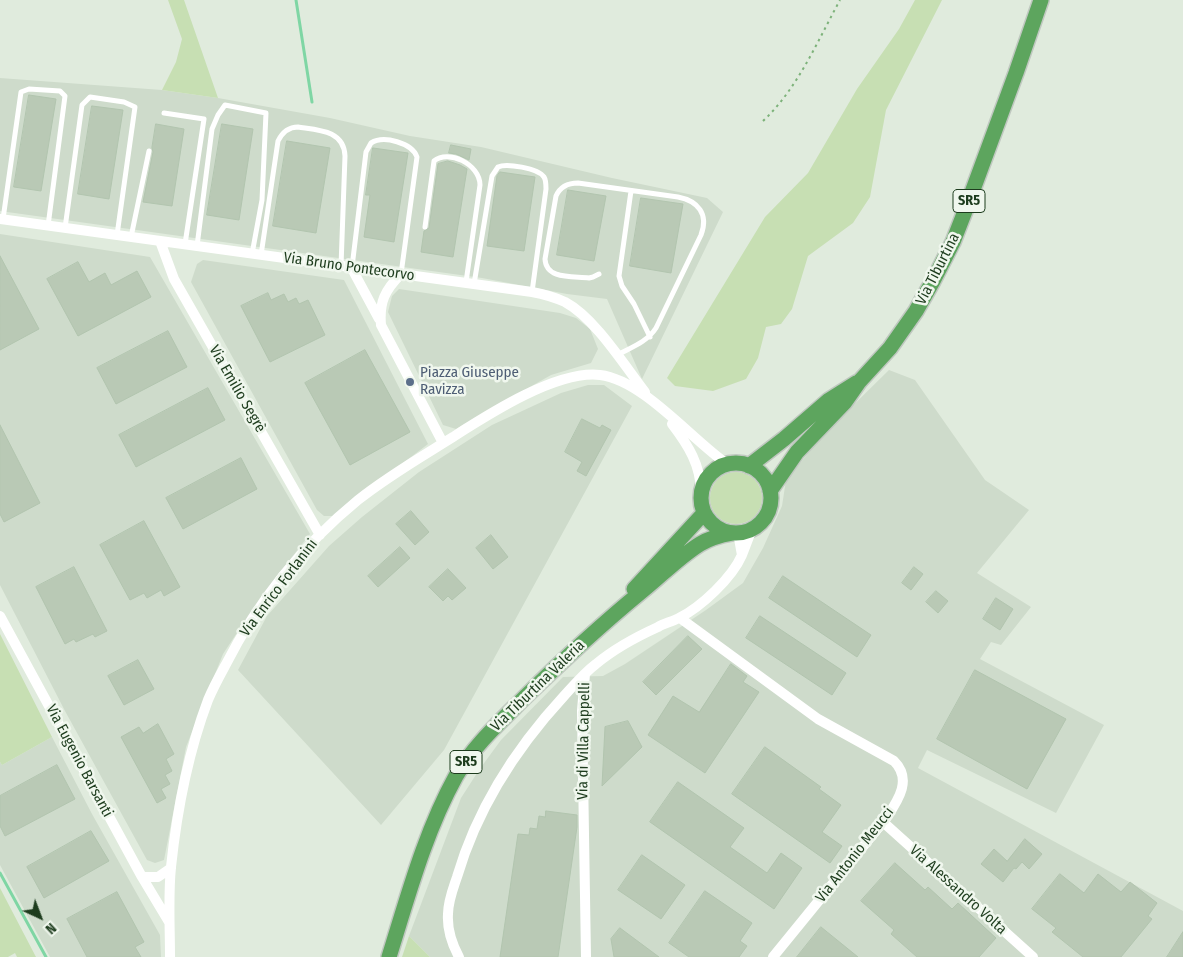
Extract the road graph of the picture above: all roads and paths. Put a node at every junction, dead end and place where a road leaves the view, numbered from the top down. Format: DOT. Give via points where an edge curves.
graph roads {
  1 [pos="840,0"];
  2 [pos="1041,0"];
  3 [pos="164,113"];
  4 [pos="762,121"];
  5 [pos="149,151"];
  6 [pos="631,191"];
  7 [pos="1,219"];
  8 [pos="48,226"];
  9 [pos="424,227"];
  10 [pos="65,228"];
  11 [pos="117,235"];
  12 [pos="131,237"];
  13 [pos="160,241"];
  14 [pos="185,244"];
  15 [pos="197,246"];
  16 [pos="256,254"];
  17 [pos="348,267"];
  18 [pos="401,274"];
  19 [pos="599,274"];
  20 [pos="470,283"];
  21 [pos="532,292"];
  22 [pos="381,325"];
  23 [pos="650,336"];
  24 [pos="616,355"];
  25 [pos="859,382"];
  26 [pos="653,402"];
  27 [pos="443,443"];
  28 [pos="727,464"];
  29 [pos="749,466"];
  30 [pos="770,491"];
  31 [pos="701,493"];
  32 [pos="704,513"];
  33 [pos="741,532"];
  34 [pos="320,535"];
  35 [pos="742,555"];
  36 [pos="615,614"];
  37 [pos="0,616"];
  38 [pos="680,618"];
  39 [pos="586,673"];
  40 [pos="883,822"];
  41 [pos="171,868"];
  42 [pos="142,877"];
  43 [pos="170,923"];
  44 [pos="170,957"];
  45 [pos="389,957"];
  46 [pos="460,957"];
  47 [pos="586,957"];
  48 [pos="773,957"];
  49 [pos="1033,957"];
  1 -- 4 [label="path" via="800,74 777,107"];
  2 -- 25 [label="main road, Via Tiburtina / SR5" via="986,156 946,257 909,321 879,362"];
  3 -- 14 [label="lane" via="204,119"];
  5 -- 12 [label="lane"];
  6 -- 19 [label="lane" via="573,183 561,188 556,196 546,267 557,274 589,278"];
  6 -- 23 [label="lane" via="619,276"];
  6 -- 23 [label="lane" via="684,198 697,205 704,216 701,235"];
  7 -- 8 [label="street, Via Bruno Pontecorvo"];
  7 -- 8 [label="lane" via="21,92 29,88 60,91 65,96"];
  8 -- 10 [label="street, Via Bruno Pontecorvo"];
  9 -- 20 [label="lane" via="434,161 443,157 472,166 478,173 480,185"];
  10 -- 11 [label="street, Via Bruno Pontecorvo"];
  10 -- 11 [label="lane" via="82,105 90,98 124,102 135,107"];
  11 -- 12 [label="street, Via Bruno Pontecorvo"];
  12 -- 13 [label="street, Via Bruno Pontecorvo"];
  13 -- 14 [label="street, Via Bruno Pontecorvo"];
  13 -- 34 [label="street, Via Emilio Segrè" via="174,279"];
  14 -- 15 [label="street, Via Bruno Pontecorvo"];
  15 -- 16 [label="street, Via Bruno Pontecorvo"];
  15 -- 16 [label="lane" via="212,129 225,105 266,113"];
  16 -- 17 [label="street, Via Bruno Pontecorvo"];
  16 -- 17 [label="lane" via="278,141 287,130 298,127 332,134 344,148"];
  17 -- 18 [label="street, Via Bruno Pontecorvo"];
  17 -- 18 [label="lane" via="366,152 372,143 381,140 406,144 417,157"];
  17 -- 22 [label="street"];
  18 -- 20 [label="street, Via Bruno Pontecorvo"];
  18 -- 22 [label="street" via="385,293 380,310"];
  20 -- 21 [label="street, Via Bruno Pontecorvo"];
  20 -- 21 [label="lane" via="493,172 506,165 533,170 546,180"];
  21 -- 24 [label="street, Via Bruno Pontecorvo" via="551,296 572,306 596,328"];
  22 -- 27 [label="street"];
  23 -- 24 [label="lane"];
  24 -- 26 [label="street, Via Bruno Pontecorvo"];
  25 -- 29 [label="main road, Via Tiburtina / SR5" via="834,396"];
  25 -- 30 [label="main road, Via Tiburtina / SR5" via="845,402 792,457"];
  26 -- 27 [label="street, Via Enrico Forlanini" via="620,380 583,375 559,381 510,403"];
  26 -- 28 [label="street, Via Bruno Pontecorvo"];
  26 -- 31 [label="street, Via Bruno Pontecorvo" via="695,459"];
  27 -- 34 [label="street, Via Enrico Forlanini" via="369,491"];
  28 -- 29 [label="main road"];
  28 -- 31 [label="main road" via="710,474"];
  29 -- 30 [label="main road" via="759,471"];
  30 -- 33 [label="main road, Via Tiburtina / SR5" via="768,513 761,522"];
  31 -- 32 [label="main road"];
  32 -- 33 [label="main road" via="724,531"];
  32 -- 36 [label="main road, Via Tiburtina Valeria / SR5" via="646,575"];
  33 -- 35 [label="street"];
  33 -- 35 [label="street"];
  33 -- 36 [label="main road, Via Tiburtina Valeria / SR5" via="708,540 689,552"];
  34 -- 41 [label="street, Via Enrico Forlanini" via="254,616 209,698 183,787"];
  35 -- 38 [label="street" via="720,585"];
  36 -- 45 [label="main road, Via Tiburtina Valeria / SR5" via="495,727 465,763 444,800 424,848"];
  37 -- 42 [label="street, Via Eugenio Barsanti"];
  38 -- 39 [label="street" via="628,643"];
  38 -- 40 [label="street, Via Antonio Meucci" via="818,719 900,766 903,774 900,796"];
  39 -- 46 [label="street, Via di Villa Cappelli" via="516,756 473,831 448,912 451,937"];
  39 -- 47 [label="street, Via di Villa Cappelli" via="582,710"];
  40 -- 48 [label="street, Via Antonio Meucci"];
  40 -- 49 [label="street, Via Alessandro Volta"];
  41 -- 42 [label="street" via="158,877"];
  41 -- 43 [label="street, Via Enrico Forlanini"];
  42 -- 43 [label="street, Via Eugenio Barsanti"];
  43 -- 44 [label="street, Via Enrico Forlanini"];
}
